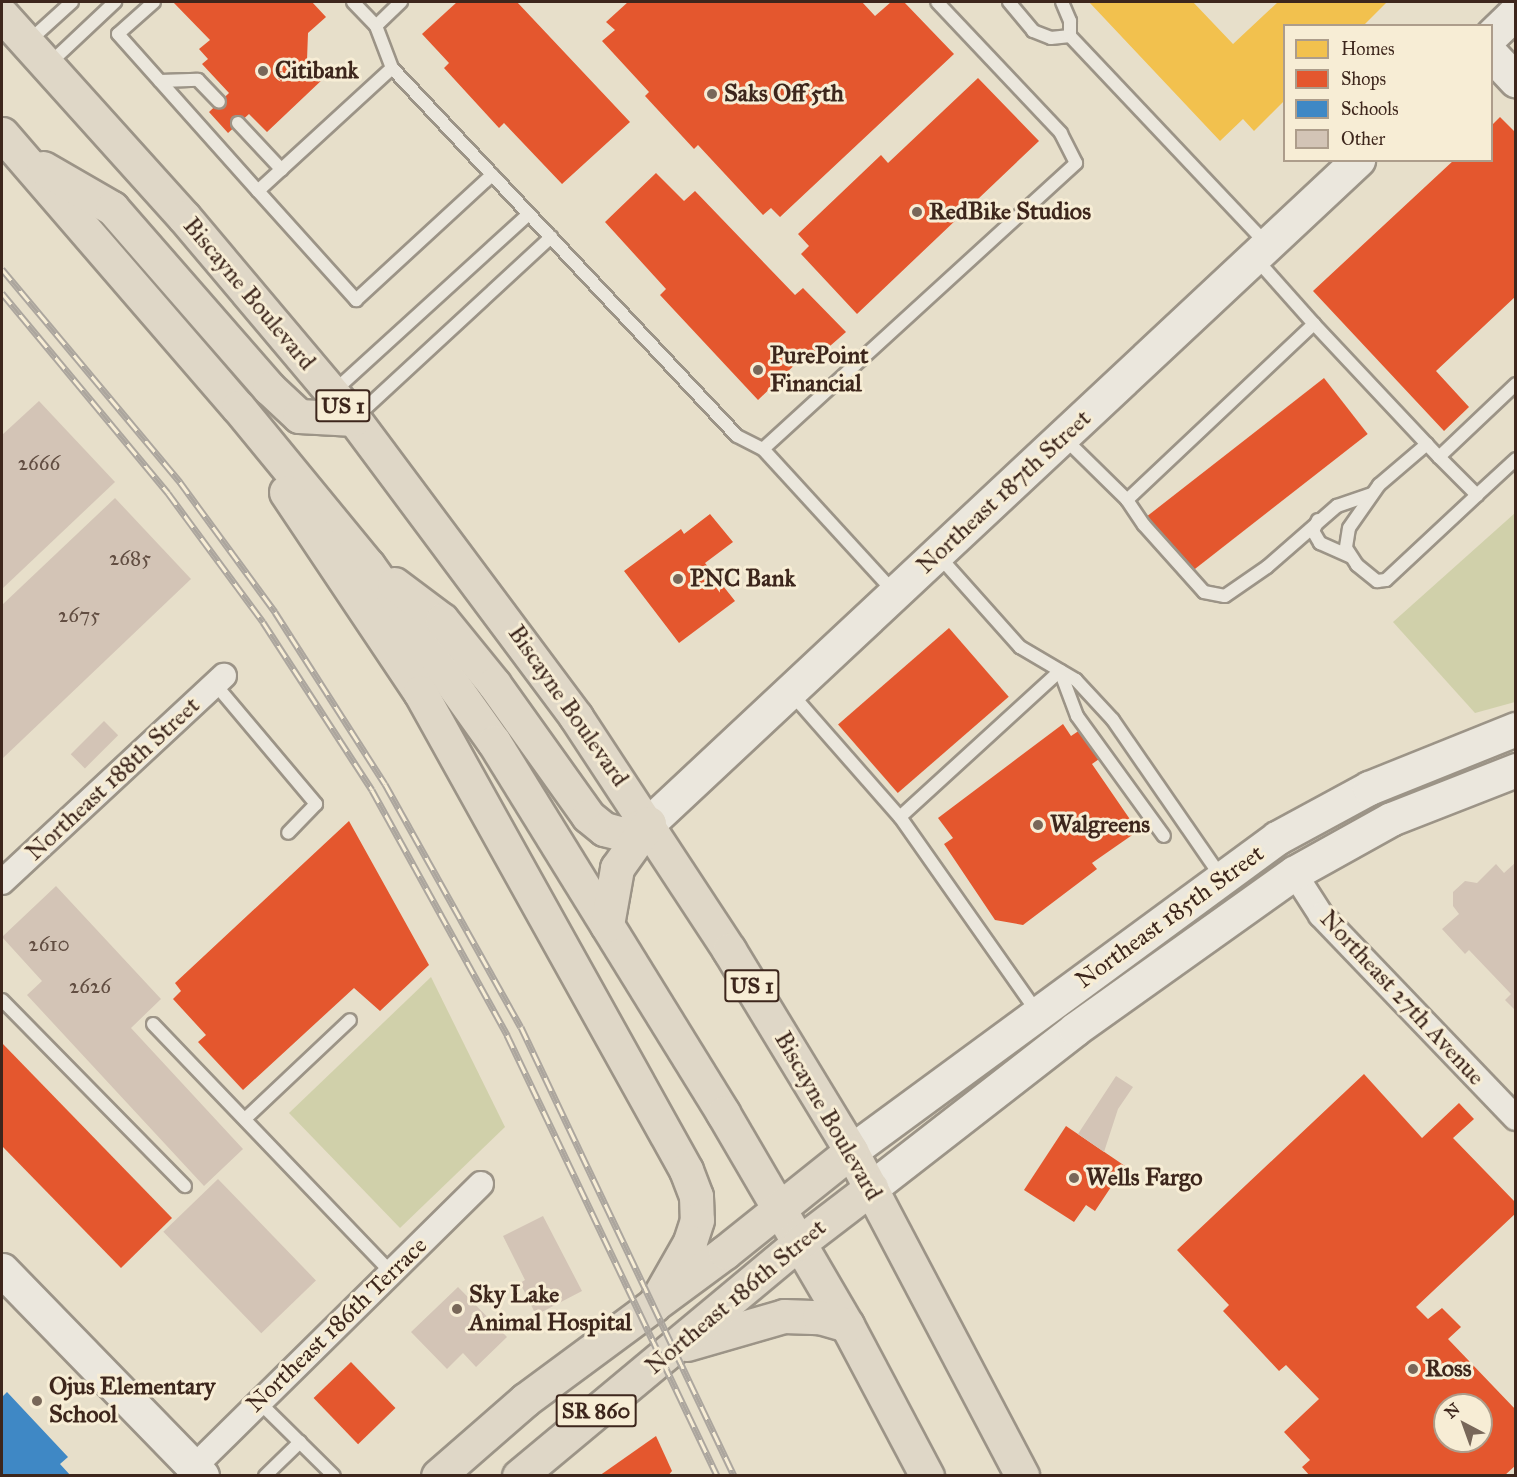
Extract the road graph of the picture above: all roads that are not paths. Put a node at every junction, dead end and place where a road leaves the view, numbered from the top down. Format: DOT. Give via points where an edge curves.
graph roads {
  1 [pos="72,2"];
  2 [pos="115,2"];
  3 [pos="154,2"];
  4 [pos="353,2"];
  5 [pos="401,2"];
  6 [pos="938,2"];
  7 [pos="1009,2"];
  8 [pos="1062,2"];
  9 [pos="2,15"];
  10 [pos="376,26"];
  11 [pos="1070,36"];
  12 [pos="38,54"];
  13 [pos="1493,58"];
  14 [pos="392,68"];
  15 [pos="160,81"];
  16 [pos="1515,81"];
  17 [pos="219,102"];
  18 [pos="238,123"];
  19 [pos="11,144"];
  20 [pos="1356,162"];
  21 [pos="282,170"];
  22 [pos="492,175"];
  23 [pos="258,191"];
  24 [pos="529,214"];
  25 [pos="551,237"];
  26 [pos="1261,251"];
  27 [pos="1314,324"];
  28 [pos="1515,384"];
  29 [pos="332,393"];
  30 [pos="238,407"];
  31 [pos="354,419"];
  32 [pos="1063,437"];
  33 [pos="1427,444"];
  34 [pos="763,449"];
  35 [pos="1439,457"];
  36 [pos="1515,459"];
  37 [pos="1372,494"];
  38 [pos="1477,495"];
  39 [pos="1127,500"];
  40 [pos="1321,517"];
  41 [pos="937,554"];
  42 [pos="1349,556"];
  43 [pos="368,565"];
  44 [pos="896,593"];
  45 [pos="1060,671"];
  46 [pos="220,680"];
  47 [pos="790,692"];
  48 [pos="1515,729"];
  49 [pos="1513,770"];
  50 [pos="900,816"];
  51 [pos="649,823"];
  52 [pos="288,833"];
  53 [pos="1164,836"];
  54 [pos="1294,873"];
  55 [pos="1223,879"];
  56 [pos="2,882"];
  57 [pos="607,925"];
  58 [pos="2,1000"];
  59 [pos="1038,1013"];
  60 [pos="351,1020"];
  61 [pos="153,1024"];
  62 [pos="1515,1118"];
  63 [pos="245,1119"];
  64 [pos="851,1151"];
  65 [pos="481,1184"];
  66 [pos="185,1186"];
  67 [pos="871,1188"];
  68 [pos="780,1209"];
  69 [pos="799,1243"];
  70 [pos="2,1270"];
  71 [pos="391,1272"];
  72 [pos="654,1305"];
  73 [pos="847,1325"];
  74 [pos="674,1347"];
  75 [pos="260,1402"];
  76 [pos="300,1442"];
  77 [pos="198,1471"];
  78 [pos="269,1474"];
  79 [pos="334,1476"];
  80 [pos="438,1476"];
  81 [pos="519,1476"];
  82 [pos="927,1476"];
  83 [pos="1022,1476"];
  1 -- 12 [label="lane"];
  2 -- 12 [label="lane"];
  3 -- 15 [label="lane" via="118,34"];
  4 -- 10 [label="lane"];
  5 -- 10 [label="lane"];
  6 -- 34 [label="lane" via="1061,133 1076,163"];
  7 -- 11 [label="lane" via="1033,31 1051,38"];
  8 -- 11 [label="lane" via="1070,21"];
  9 -- 12 [label="main road, Biscayne Boulevard / US 1"];
  10 -- 14 [label="lane"];
  11 -- 26 [label="lane"];
  12 -- 29 [label="main road, Biscayne Boulevard / US 1" via="184,217"];
  13 -- 16 [label="street"];
  14 -- 21 [label="lane"];
  14 -- 22 [label="lane"];
  15 -- 17 [label="lane" via="198,80"];
  15 -- 23 [label="lane"];
  18 -- 21 [label="lane"];
  19 -- 30 [label="main road"];
  19 -- 31 [label="main road" via="112,208 269,388 299,416"];
  20 -- 26 [label="street, Northeast 187th Street"];
  21 -- 23 [label="lane"];
  22 -- 23 [label="lane" via="356,300"];
  22 -- 24 [label="lane"];
  24 -- 25 [label="lane"];
  24 -- 29 [label="lane"];
  25 -- 31 [label="lane"];
  25 -- 34 [label="lane" via="737,436"];
  26 -- 27 [label="lane"];
  26 -- 32 [label="street, Northeast 187th Street"];
  27 -- 33 [label="lane"];
  27 -- 39 [label="lane"];
  28 -- 35 [label="lane"];
  29 -- 31 [label="main road, Biscayne Boulevard / US 1"];
  30 -- 43 [label="main road"];
  30 -- 72 [label="main road" via="295,509 420,692 686,1170 696,1196 697,1220 690,1242"];
  31 -- 51 [label="main road, Biscayne Boulevard / US 1" via="503,615"];
  32 -- 39 [label="lane"];
  32 -- 41 [label="street, Northeast 187th Street"];
  33 -- 35 [label="lane"];
  33 -- 37 [label="lane"];
  34 -- 44 [label="lane"];
  35 -- 38 [label="lane"];
  36 -- 38 [label="lane"];
  37 -- 40 [label="lane" via="1359,496"];
  37 -- 42 [label="lane" via="1349,528"];
  38 -- 42 [label="lane" via="1386,580 1377,581"];
  39 -- 40 [label="lane" via="1144,525 1204,592 1215,596 1238,590"];
  40 -- 42 [label="lane" via="1313,531 1315,537 1327,548"];
  41 -- 44 [label="street, Northeast 187th Street"];
  41 -- 45 [label="lane" via="1020,647"];
  43 -- 51 [label="main road" via="442,620 494,684 588,816 604,829 623,834"];
  43 -- 57 [label="main road" via="494,742"];
  44 -- 47 [label="street, Northeast 187th Street"];
  45 -- 50 [label="lane"];
  45 -- 53 [label="lane" via="1077,716"];
  45 -- 55 [label="lane" via="1076,680 1113,720"];
  46 -- 52 [label="lane" via="316,804"];
  46 -- 56 [label="street, Northeast 188th Street"];
  47 -- 50 [label="lane"];
  47 -- 51 [label="street, Northeast 187th Street"];
  48 -- 55 [label="street, Northeast 185th Street" via="1369,788 1277,838"];
  49 -- 54 [label="street, Northeast 185th Street" via="1391,819"];
  50 -- 59 [label="lane"];
  51 -- 57 [label="main road" via="617,868"];
  51 -- 64 [label="main road, Biscayne Boulevard / US 1"];
  54 -- 62 [label="street, Northeast 27th Avenue" via="1321,915"];
  54 -- 67 [label="street, Northeast 185th Street" via="1075,1029"];
  55 -- 59 [label="street, Northeast 185th Street"];
  57 -- 68 [label="main road"];
  58 -- 66 [label="lane"];
  59 -- 64 [label="street, Northeast 185th Street"];
  60 -- 63 [label="lane"];
  61 -- 63 [label="lane"];
  63 -- 71 [label="lane"];
  64 -- 67 [label="main road, Biscayne Boulevard / US 1"];
  64 -- 68 [label="main road, Northeast 186th Street / SR 860"];
  65 -- 71 [label="street, Northeast 186th Terrace"];
  67 -- 69 [label="main road, Northeast 186th Street / SR 860"];
  67 -- 83 [label="main road, Biscayne Boulevard / US 1"];
  68 -- 69 [label="main road"];
  68 -- 72 [label="main road, Northeast 186th Street / SR 860"];
  69 -- 73 [label="main road"];
  69 -- 74 [label="main road, Northeast 186th Street / SR 860"];
  70 -- 77 [label="street"];
  71 -- 75 [label="street, Northeast 186th Terrace"];
  72 -- 80 [label="main road, Northeast 186th Street / SR 860" via="525,1400"];
  73 -- 74 [label="main road" via="819,1317 784,1316"];
  73 -- 82 [label="main road"];
  74 -- 81 [label="main road, Northeast 186th Street / SR 860"];
  75 -- 76 [label="lane"];
  75 -- 77 [label="street, Northeast 186th Terrace"];
  76 -- 78 [label="lane"];
  76 -- 79 [label="lane"];
}
